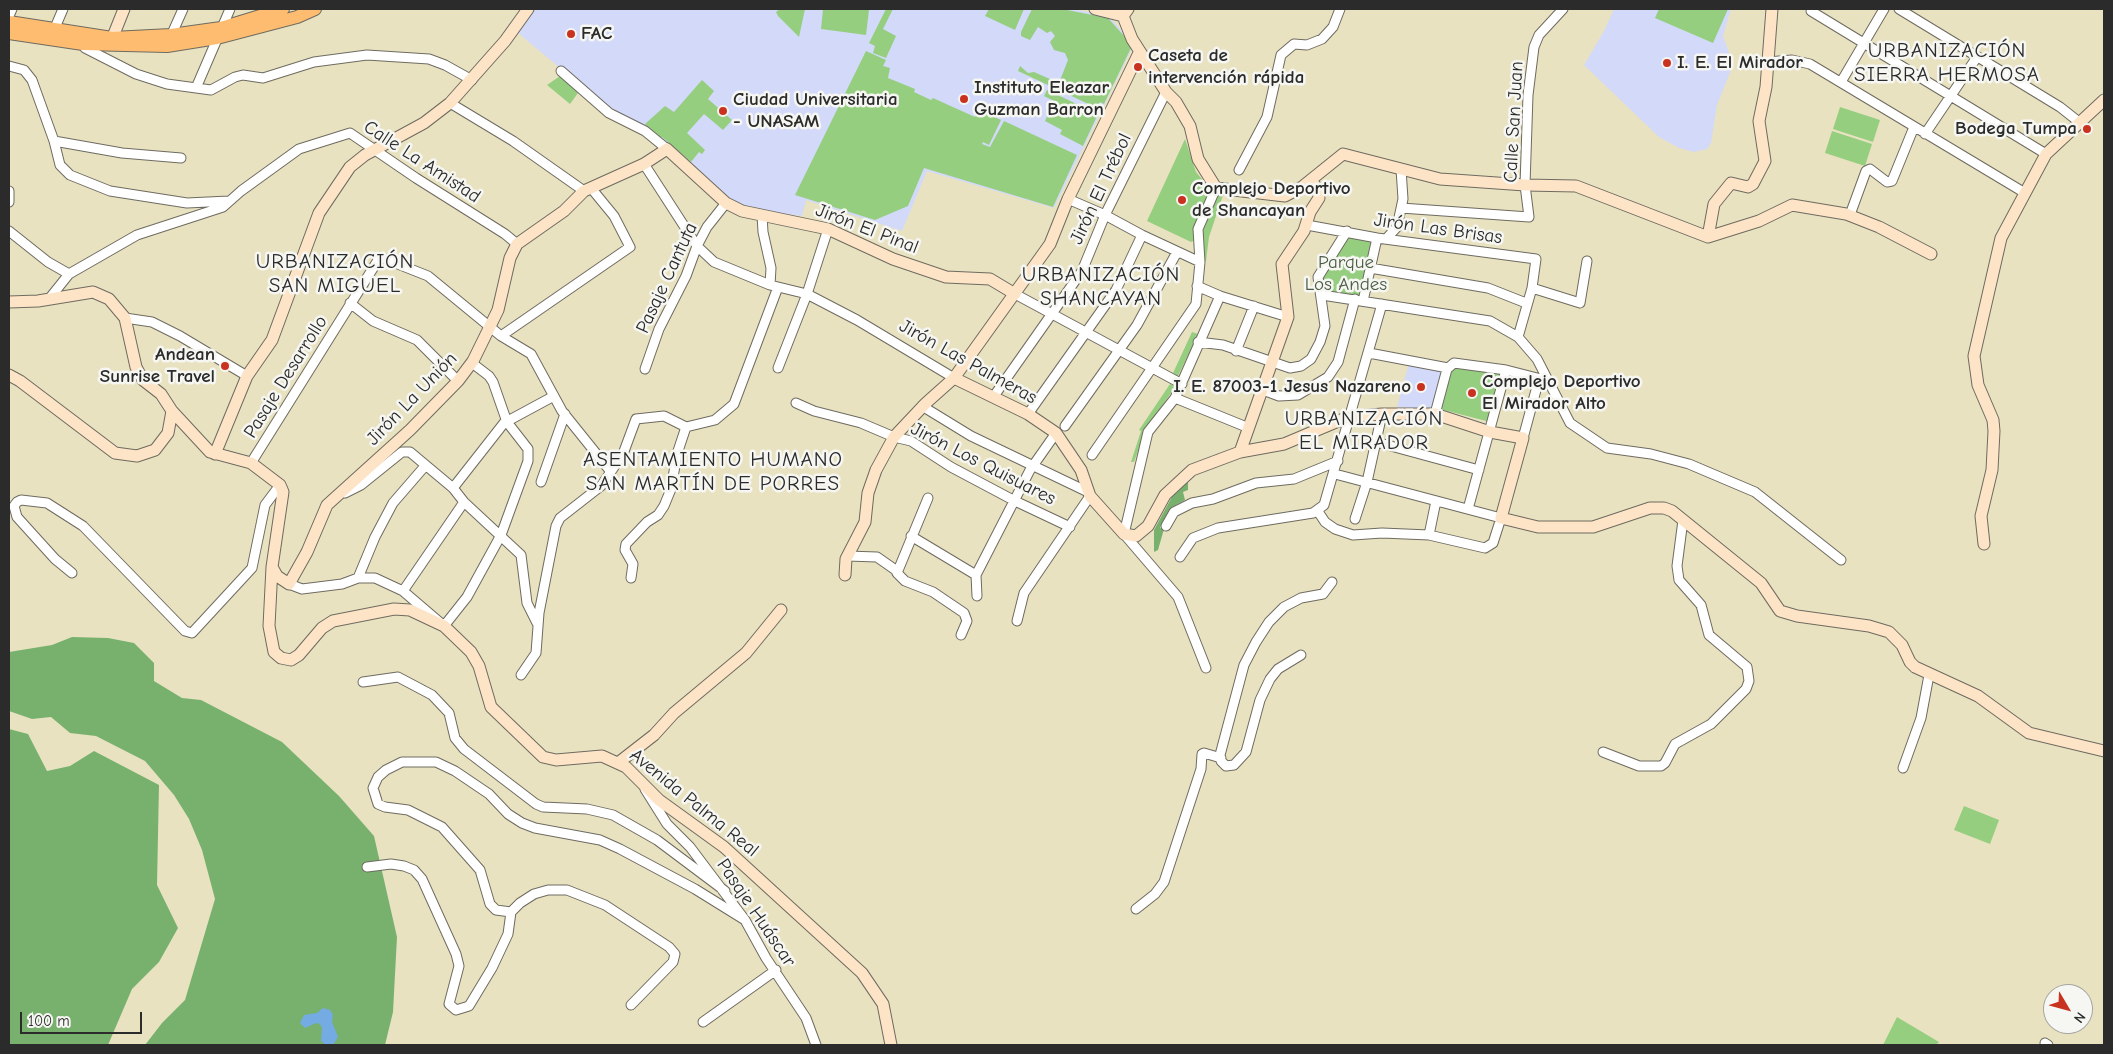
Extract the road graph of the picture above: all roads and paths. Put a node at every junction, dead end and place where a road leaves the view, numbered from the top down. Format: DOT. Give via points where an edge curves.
graph roads {
  1 [pos="12,9"];
  2 [pos="63,9"];
  3 [pos="124,9"];
  4 [pos="183,9"];
  5 [pos="230,9"];
  6 [pos="283,9"];
  7 [pos="314,9"];
  8 [pos="528,9"];
  9 [pos="1096,9"];
  10 [pos="1340,9"];
  11 [pos="1563,9"];
  12 [pos="1772,9"];
  13 [pos="1884,9"];
  14 [pos="1898,9"];
  15 [pos="1811,12"];
  16 [pos="296,13"];
  17 [pos="1121,13"];
  18 [pos="9,16"];
  19 [pos="9,22"];
  20 [pos="54,30"];
  21 [pos="9,33"];
  22 [pos="219,33"];
  23 [pos="169,40"];
  24 [pos="111,41"];
  25 [pos="85,42"];
  26 [pos="1864,42"];
  27 [pos="1139,53"];
  28 [pos="1977,56"];
  29 [pos="1767,62"];
  30 [pos="9,66"];
  31 [pos="561,71"];
  32 [pos="472,80"];
  33 [pos="1841,82"];
  34 [pos="196,88"];
  35 [pos="1166,92"];
  36 [pos="1950,96"];
  37 [pos="2104,100"];
  38 [pos="450,103"];
  39 [pos="2079,122"];
  40 [pos="1914,126"];
  41 [pos="1925,134"];
  42 [pos="54,141"];
  43 [pos="376,149"];
  44 [pos="666,149"];
  45 [pos="2046,154"];
  46 [pos="181,158"];
  47 [pos="644,164"];
  48 [pos="1401,169"];
  49 [pos="1239,170"];
  50 [pos="1311,180"];
  51 [pos="1525,185"];
  52 [pos="1216,188"];
  53 [pos="588,189"];
  54 [pos="9,191"];
  55 [pos="2025,193"];
  56 [pos="1068,199"];
  57 [pos="229,201"];
  58 [pos="9,202"];
  59 [pos="726,204"];
  60 [pos="1402,208"];
  61 [pos="762,214"];
  62 [pos="1846,214"];
  63 [pos="1105,215"];
  64 [pos="1307,225"];
  65 [pos="828,230"];
  66 [pos="9,231"];
  67 [pos="1347,232"];
  68 [pos="1142,235"];
  69 [pos="1708,237"];
  70 [pos="1382,238"];
  71 [pos="517,244"];
  72 [pos="697,246"];
  73 [pos="1177,252"];
  74 [pos="1931,254"];
  75 [pos="1587,261"];
  76 [pos="1200,262"];
  77 [pos="1370,268"];
  78 [pos="69,274"];
  79 [pos="774,286"];
  80 [pos="1198,286"];
  81 [pos="1532,288"];
  82 [pos="808,294"];
  83 [pos="1015,294"];
  84 [pos="1322,295"];
  85 [pos="1220,296"];
  86 [pos="49,299"];
  87 [pos="1359,300"];
  88 [pos="9,302"];
  89 [pos="350,303"];
  90 [pos="1526,303"];
  91 [pos="1382,304"];
  92 [pos="1254,306"];
  93 [pos="1050,314"];
  94 [pos="1288,316"];
  95 [pos="126,318"];
  96 [pos="490,325"];
  97 [pos="1087,334"];
  98 [pos="501,336"];
  99 [pos="1518,337"];
  100 [pos="1198,342"];
  101 [pos="1236,350"];
  102 [pos="1120,352"];
  103 [pos="1369,354"];
  104 [pos="472,363"];
  105 [pos="1273,363"];
  106 [pos="778,368"];
  107 [pos="1448,368"];
  108 [pos="645,369"];
  109 [pos="1153,369"];
  110 [pos="1506,370"];
  111 [pos="9,375"];
  112 [pos="247,376"];
  113 [pos="954,378"];
  114 [pos="1539,379"];
  115 [pos="458,381"];
  116 [pos="1549,381"];
  117 [pos="1182,384"];
  118 [pos="1263,390"];
  119 [pos="554,396"];
  120 [pos="994,396"];
  121 [pos="1175,398"];
  122 [pos="796,403"];
  123 [pos="922,406"];
  124 [pos="172,411"];
  125 [pos="564,414"];
  126 [pos="1028,414"];
  127 [pos="1382,414"];
  128 [pos="1435,414"];
  129 [pos="1348,417"];
  130 [pos="507,422"];
  131 [pos="686,427"];
  132 [pos="1249,428"];
  133 [pos="1060,429"];
  134 [pos="1490,432"];
  135 [pos="894,437"];
  136 [pos="1523,438"];
  137 [pos="1376,442"];
  138 [pos="1240,452"];
  139 [pos="215,454"];
  140 [pos="1092,455"];
  141 [pos="1338,462"];
  142 [pos="251,463"];
  143 [pos="1034,465"];
  144 [pos="425,466"];
  145 [pos="1479,470"];
  146 [pos="611,472"];
  147 [pos="1335,474"];
  148 [pos="542,482"];
  149 [pos="1367,482"];
  150 [pos="280,485"];
  151 [pos="453,488"];
  152 [pos="1089,494"];
  153 [pos="338,496"];
  154 [pos="928,498"];
  155 [pos="1015,501"];
  156 [pos="1436,501"];
  157 [pos="464,502"];
  158 [pos="1468,509"];
  159 [pos="1317,510"];
  160 [pos="1501,518"];
  161 [pos="1356,519"];
  162 [pos="1683,520"];
  163 [pos="1166,526"];
  164 [pos="1070,527"];
  165 [pos="1124,534"];
  166 [pos="1429,535"];
  167 [pos="502,536"];
  168 [pos="911,536"];
  169 [pos="1984,544"];
  170 [pos="847,556"];
  171 [pos="1180,557"];
  172 [pos="1841,560"];
  173 [pos="272,567"];
  174 [pos="897,572"];
  175 [pos="72,573"];
  176 [pos="845,575"];
  177 [pos="976,575"];
  178 [pos="358,578"];
  179 [pos="631,578"];
  180 [pos="1332,582"];
  181 [pos="290,584"];
  182 [pos="404,592"];
  183 [pos="977,596"];
  184 [pos="781,610"];
  185 [pos="1017,621"];
  186 [pos="537,623"];
  187 [pos="444,626"];
  188 [pos="961,635"];
  189 [pos="1301,655"];
  190 [pos="1206,668"];
  191 [pos="521,675"];
  192 [pos="1930,675"];
  193 [pos="363,682"];
  194 [pos="2104,751"];
  195 [pos="1603,752"];
  196 [pos="1221,758"];
  197 [pos="618,763"];
  198 [pos="1903,768"];
  199 [pos="642,782"];
  200 [pos="367,867"];
  201 [pos="725,891"];
  202 [pos="1136,909"];
  203 [pos="511,912"];
  204 [pos="745,920"];
  205 [pos="776,970"];
  206 [pos="631,1006"];
  207 [pos="703,1022"];
  208 [pos="816,1045"];
  209 [pos="891,1045"];
  1 -- 18 [label="street"];
  2 -- 20 [label="street"];
  3 -- 24 [label="main road"];
  4 -- 23 [label="street"];
  5 -- 22 [label="street"];
  6 -- 22 [label="main road"];
  7 -- 16 [label="main road"];
  8 -- 32 [label="main road"];
  9 -- 17 [label="main road"];
  10 -- 49 [label="street" via="1333,27 1322,39 1307,45 1294,44 1281,55 1267,117"];
  11 -- 51 [label="street, Calle San Juan" via="1540,35 1534,47 1528,95"];
  12 -- 29 [label="main road"];
  13 -- 26 [label="street"];
  14 -- 28 [label="street"];
  15 -- 26 [label="street"];
  16 -- 22 [label="main road"];
  17 -- 27 [label="main road"];
  19 -- 20 [label="main road"];
  20 -- 25 [label="main road"];
  21 -- 25 [label="main road"];
  22 -- 23 [label="main road"];
  22 -- 34 [label="street"];
  23 -- 24 [label="main road"];
  24 -- 25 [label="main road"];
  25 -- 34 [label="street" via="136,74 167,84"];
  26 -- 33 [label="street"];
  26 -- 36 [label="street"];
  27 -- 35 [label="main road"];
  27 -- 56 [label="main road"];
  28 -- 36 [label="street"];
  28 -- 39 [label="street"];
  29 -- 33 [label="street" via="1801,61"];
  29 -- 69 [label="main road" via="1759,121 1765,161 1763,168 1753,184 1748,187 1732,183 1722,194 1711,211"];
  30 -- 42 [label="street" via="24,70 32,80"];
  31 -- 44 [label="street, Jirón El Pinal" via="609,113 645,131"];
  32 -- 34 [label="street" via="429,59 367,54 314,62 263,78 243,75 211,90"];
  32 -- 38 [label="main road"];
  33 -- 40 [label="street"];
  35 -- 52 [label="main road" via="1190,126 1198,159"];
  35 -- 63 [label="street, Jirón El Trébol"];
  36 -- 41 [label="street"];
  36 -- 45 [label="street"];
  37 -- 39 [label="main road"];
  38 -- 43 [label="main road" via="424,123"];
  38 -- 53 [label="street"];
  39 -- 45 [label="main road"];
  40 -- 41 [label="street"];
  40 -- 62 [label="street" via="1892,181 1887,182 1870,169 1866,170 1851,212"];
  41 -- 55 [label="street"];
  42 -- 46 [label="street" via="122,153"];
  42 -- 57 [label="street" via="57,158 64,171 110,191 187,203"];
  43 -- 57 [label="street, Calle La Amistad" via="350,133 300,149"];
  43 -- 71 [label="street, Calle La Amistad"];
  43 -- 112 [label="main road" via="350,167 319,213 272,340"];
  44 -- 47 [label="main road"];
  44 -- 59 [label="main road, Jirón El Pinal"];
  45 -- 55 [label="main road"];
  47 -- 53 [label="main road"];
  47 -- 72 [label="street, Jirón Las Palmeras"];
  48 -- 50 [label="main road" via="1343,154"];
  48 -- 51 [label="main road" via="1440,179"];
  48 -- 60 [label="street"];
  50 -- 52 [label="main road" via="1285,196"];
  50 -- 64 [label="main road" via="1320,194"];
  51 -- 60 [label="street, Calle San Juan" via="1529,217"];
  51 -- 69 [label="main road" via="1576,186"];
  52 -- 76 [label="street" via="1198,229"];
  53 -- 71 [label="main road" via="564,211"];
  53 -- 98 [label="street" via="614,216 630,247"];
  54 -- 58 [label="street"];
  55 -- 169 [label="main road" via="2002,235 1974,356 1978,385 1993,420 1994,431 1992,470 1981,516"];
  56 -- 63 [label="street"];
  56 -- 83 [label="main road" via="1050,244"];
  57 -- 78 [label="street, Calle La Amistad" via="223,207 136,235"];
  59 -- 61 [label="main road, Jirón El Pinal"];
  59 -- 72 [label="street, Pasaje Cantuta" via="707,227"];
  60 -- 70 [label="street" via="1397,227"];
  61 -- 65 [label="main road, Jirón El Pinal"];
  61 -- 79 [label="street" via="762,232"];
  62 -- 69 [label="main road" via="1792,205 1759,221"];
  62 -- 74 [label="main road" via="1879,226"];
  63 -- 68 [label="street"];
  63 -- 93 [label="street, Jirón El Trébol" via="1082,271"];
  64 -- 67 [label="street, Jirón Las Brisas"];
  64 -- 94 [label="main road" via="1282,264"];
  65 -- 82 [label="street"];
  65 -- 83 [label="main road, Jirón El Pinal" via="893,259 946,277 990,279"];
  66 -- 78 [label="street"];
  67 -- 70 [label="street, Jirón Las Brisas"];
  67 -- 84 [label="street" via="1318,277"];
  68 -- 73 [label="street"];
  68 -- 97 [label="street" via="1116,290"];
  70 -- 77 [label="street"];
  70 -- 81 [label="street, Jirón Las Brisas" via="1536,259"];
  71 -- 96 [label="main road, Jirón La Unión" via="510,258 498,310"];
  72 -- 79 [label="street, Jirón Las Palmeras" via="714,262"];
  72 -- 108 [label="street, Pasaje Cantuta" via="659,329"];
  73 -- 76 [label="street"];
  73 -- 102 [label="street"];
  75 -- 81 [label="street" via="1580,303"];
  76 -- 80 [label="street"];
  77 -- 87 [label="street"];
  77 -- 90 [label="street" via="1488,288"];
  78 -- 86 [label="street"];
  79 -- 82 [label="street, Jirón Las Palmeras"];
  79 -- 131 [label="street" via="734,404 715,420"];
  80 -- 85 [label="street"];
  80 -- 109 [label="street" via="1196,304"];
  81 -- 90 [label="street"];
  82 -- 106 [label="street"];
  82 -- 113 [label="street, Jirón Las Palmeras"];
  83 -- 93 [label="street, Jirón El Pinal"];
  83 -- 113 [label="main road"];
  84 -- 87 [label="street"];
  84 -- 105 [label="street" via="1325,326 1311,359 1302,366 1290,368"];
  85 -- 92 [label="street"];
  85 -- 100 [label="street"];
  86 -- 88 [label="main road"];
  86 -- 95 [label="main road" via="93,292 109,299"];
  87 -- 91 [label="street"];
  87 -- 118 [label="street" via="1338,362 1328,377 1298,395 1279,396"];
  89 -- 96 [label="street, Pasaje Desarrollo" via="380,257 428,276"];
  89 -- 115 [label="street" via="374,321 416,340"];
  89 -- 142 [label="street, Pasaje Desarrollo"];
  90 -- 99 [label="street"];
  91 -- 99 [label="street" via="1490,321"];
  91 -- 103 [label="street"];
  92 -- 94 [label="street"];
  92 -- 101 [label="street"];
  93 -- 97 [label="street, Jirón El Pinal"];
  93 -- 120 [label="street, Jirón El Trébol"];
  94 -- 105 [label="main road"];
  95 -- 112 [label="street" via="152,322"];
  95 -- 124 [label="main road" via="136,367 143,380 161,394"];
  96 -- 98 [label="street"];
  96 -- 104 [label="main road, Jirón La Unión"];
  97 -- 102 [label="street, Jirón El Pinal"];
  97 -- 126 [label="street"];
  98 -- 119 [label="street" via="531,354"];
  99 -- 116 [label="street"];
  100 -- 101 [label="street"];
  100 -- 117 [label="street"];
  101 -- 105 [label="street"];
  102 -- 109 [label="street, Jirón El Pinal"];
  102 -- 133 [label="street"];
  103 -- 107 [label="street"];
  103 -- 129 [label="street"];
  104 -- 115 [label="main road, Jirón La Unión"];
  104 -- 130 [label="street" via="493,382"];
  105 -- 118 [label="main road"];
  107 -- 110 [label="street" via="1454,363"];
  107 -- 128 [label="street"];
  109 -- 117 [label="street, Jirón El Pinal"];
  109 -- 140 [label="street"];
  110 -- 114 [label="street"];
  110 -- 134 [label="street"];
  111 -- 124 [label="main road" via="115,452 137,456 155,450 168,433"];
  112 -- 139 [label="main road"];
  113 -- 120 [label="main road, Jirón Las Palmeras"];
  113 -- 123 [label="main road"];
  114 -- 116 [label="street"];
  114 -- 136 [label="street"];
  115 -- 153 [label="main road, Jirón La Unión"];
  116 -- 172 [label="street" via="1570,423 1607,448 1651,454 1689,464 1755,492"];
  117 -- 121 [label="street"];
  118 -- 132 [label="main road"];
  119 -- 125 [label="street"];
  119 -- 130 [label="street"];
  120 -- 126 [label="main road, Jirón Las Palmeras"];
  121 -- 132 [label="street"];
  121 -- 165 [label="street" via="1148,432"];
  122 -- 135 [label="street, Jirón Los Quisuares"];
  123 -- 135 [label="main road"];
  123 -- 143 [label="street" via="971,436"];
  124 -- 139 [label="main road"];
  125 -- 146 [label="street"];
  125 -- 148 [label="street"];
  126 -- 133 [label="main road, Jirón Las Palmeras"];
  127 -- 128 [label="main road"];
  127 -- 129 [label="main road"];
  127 -- 137 [label="street"];
  128 -- 134 [label="main road"];
  129 -- 138 [label="main road" via="1284,444"];
  129 -- 141 [label="street"];
  130 -- 151 [label="street"];
  130 -- 167 [label="street" via="528,448 529,454"];
  131 -- 146 [label="street" via="664,416 636,419 623,454"];
  131 -- 179 [label="street" via="664,506 626,544 625,550 633,564"];
  132 -- 138 [label="main road"];
  133 -- 143 [label="street"];
  133 -- 152 [label="main road, Jirón Las Palmeras"];
  134 -- 136 [label="main road"];
  134 -- 145 [label="street"];
  135 -- 155 [label="street, Jirón Los Quisuares" via="911,441"];
  135 -- 170 [label="main road" via="876,470 868,493 865,522"];
  136 -- 160 [label="main road"];
  137 -- 145 [label="street"];
  137 -- 149 [label="street"];
  138 -- 165 [label="main road" via="1192,470 1166,494 1148,526 1136,536"];
  139 -- 142 [label="main road"];
  141 -- 147 [label="street"];
  141 -- 163 [label="street" via="1294,479 1256,483 1192,504 1174,512"];
  142 -- 150 [label="main road"];
  143 -- 152 [label="street"];
  143 -- 155 [label="street"];
  144 -- 151 [label="street"];
  144 -- 153 [label="street" via="410,452 402,452 361,485"];
  144 -- 178 [label="street" via="394,503"];
  145 -- 158 [label="street"];
  146 -- 186 [label="street" via="600,486 560,518 556,526"];
  147 -- 149 [label="street"];
  147 -- 159 [label="street" via="1324,505"];
  149 -- 156 [label="street"];
  149 -- 161 [label="street"];
  150 -- 173 [label="main road, Avenida Palma Real" via="284,498"];
  150 -- 175 [label="street" via="265,505 252,568 192,633 185,631 83,526 47,503 17,502 14,506 17,517"];
  151 -- 157 [label="street"];
  152 -- 164 [label="street"];
  152 -- 165 [label="main road, Jirón Las Palmeras"];
  153 -- 181 [label="main road, Jirón La Unión" via="327,505 308,552"];
  154 -- 168 [label="street"];
  155 -- 164 [label="street, Jirón Los Quisuares"];
  155 -- 177 [label="street"];
  156 -- 158 [label="street"];
  156 -- 166 [label="street"];
  157 -- 167 [label="street"];
  157 -- 182 [label="street"];
  158 -- 160 [label="street"];
  159 -- 166 [label="street" via="1335,529 1353,535 1382,532"];
  159 -- 171 [label="street" via="1218,528 1193,538"];
  160 -- 162 [label="main road" via="1538,527 1593,527 1650,508 1664,508"];
  160 -- 166 [label="street" via="1490,547"];
  162 -- 192 [label="main road" via="1761,583 1780,610 1787,614 1889,632 1902,645 1910,662"];
  162 -- 195 [label="street" via="1677,566 1679,580 1701,605 1709,635 1747,666 1750,681 1711,724 1675,744 1661,766 1639,766"];
  164 -- 185 [label="street" via="1024,593"];
  165 -- 190 [label="street, Jirón Las Palmeras" via="1178,597"];
  167 -- 186 [label="street" via="521,555 527,603"];
  167 -- 187 [label="street" via="467,597"];
  168 -- 174 [label="street"];
  168 -- 177 [label="street"];
  170 -- 174 [label="street" via="877,556"];
  170 -- 176 [label="main road"];
  173 -- 181 [label="main road" via="277,576"];
  173 -- 187 [label="main road, Avenida Palma Real" via="270,641 274,652 281,658 291,660 299,655 322,628 334,621 394,608 410,610"];
  174 -- 188 [label="street" via="905,581 932,592 964,613 967,621"];
  177 -- 183 [label="street"];
  178 -- 181 [label="street" via="342,584 302,589"];
  178 -- 182 [label="street" via="375,578"];
  180 -- 196 [label="street" via="1320,596 1301,598 1289,604 1262,631 1244,665"];
  182 -- 187 [label="street"];
  184 -- 197 [label="main road" via="746,653"];
  186 -- 191 [label="street" via="536,653"];
  187 -- 197 [label="main road, Avenida Palma Real" via="479,666 491,707 544,757 556,760 602,756"];
  189 -- 196 [label="street" via="1278,669 1266,685 1243,757 1229,767"];
  192 -- 194 [label="main road" via="1978,696 2030,733"];
  192 -- 198 [label="street" via="1921,718"];
  193 -- 201 [label="street" via="398,677 432,695 449,713 455,738 464,749 536,804 612,815 656,840"];
  196 -- 202 [label="street" via="1202,754 1164,882"];
  197 -- 199 [label="main road, Avenida Palma Real"];
  199 -- 201 [label="street, Pasaje Huáscar" via="667,824"];
  199 -- 209 [label="main road, Avenida Palma Real" via="659,800 724,847 862,972 883,1004"];
  200 -- 203 [label="street" via="404,866 414,870 422,879 456,954 459,966 449,1004 456,1010 469,1006 492,968 508,934"];
  201 -- 204 [label="street, Pasaje Huáscar"];
  203 -- 204 [label="street" via="502,913 490,904 480,870 442,827 408,810 378,804 373,788 378,777 402,762 436,762 489,794 522,823 600,840 695,889"];
  203 -- 206 [label="street" via="534,894 567,890 605,905 669,947 675,954 673,962"];
  204 -- 205 [label="street, Pasaje Huáscar"];
  205 -- 207 [label="street"];
  205 -- 208 [label="street, Pasaje Huáscar" via="806,1018"];
}
